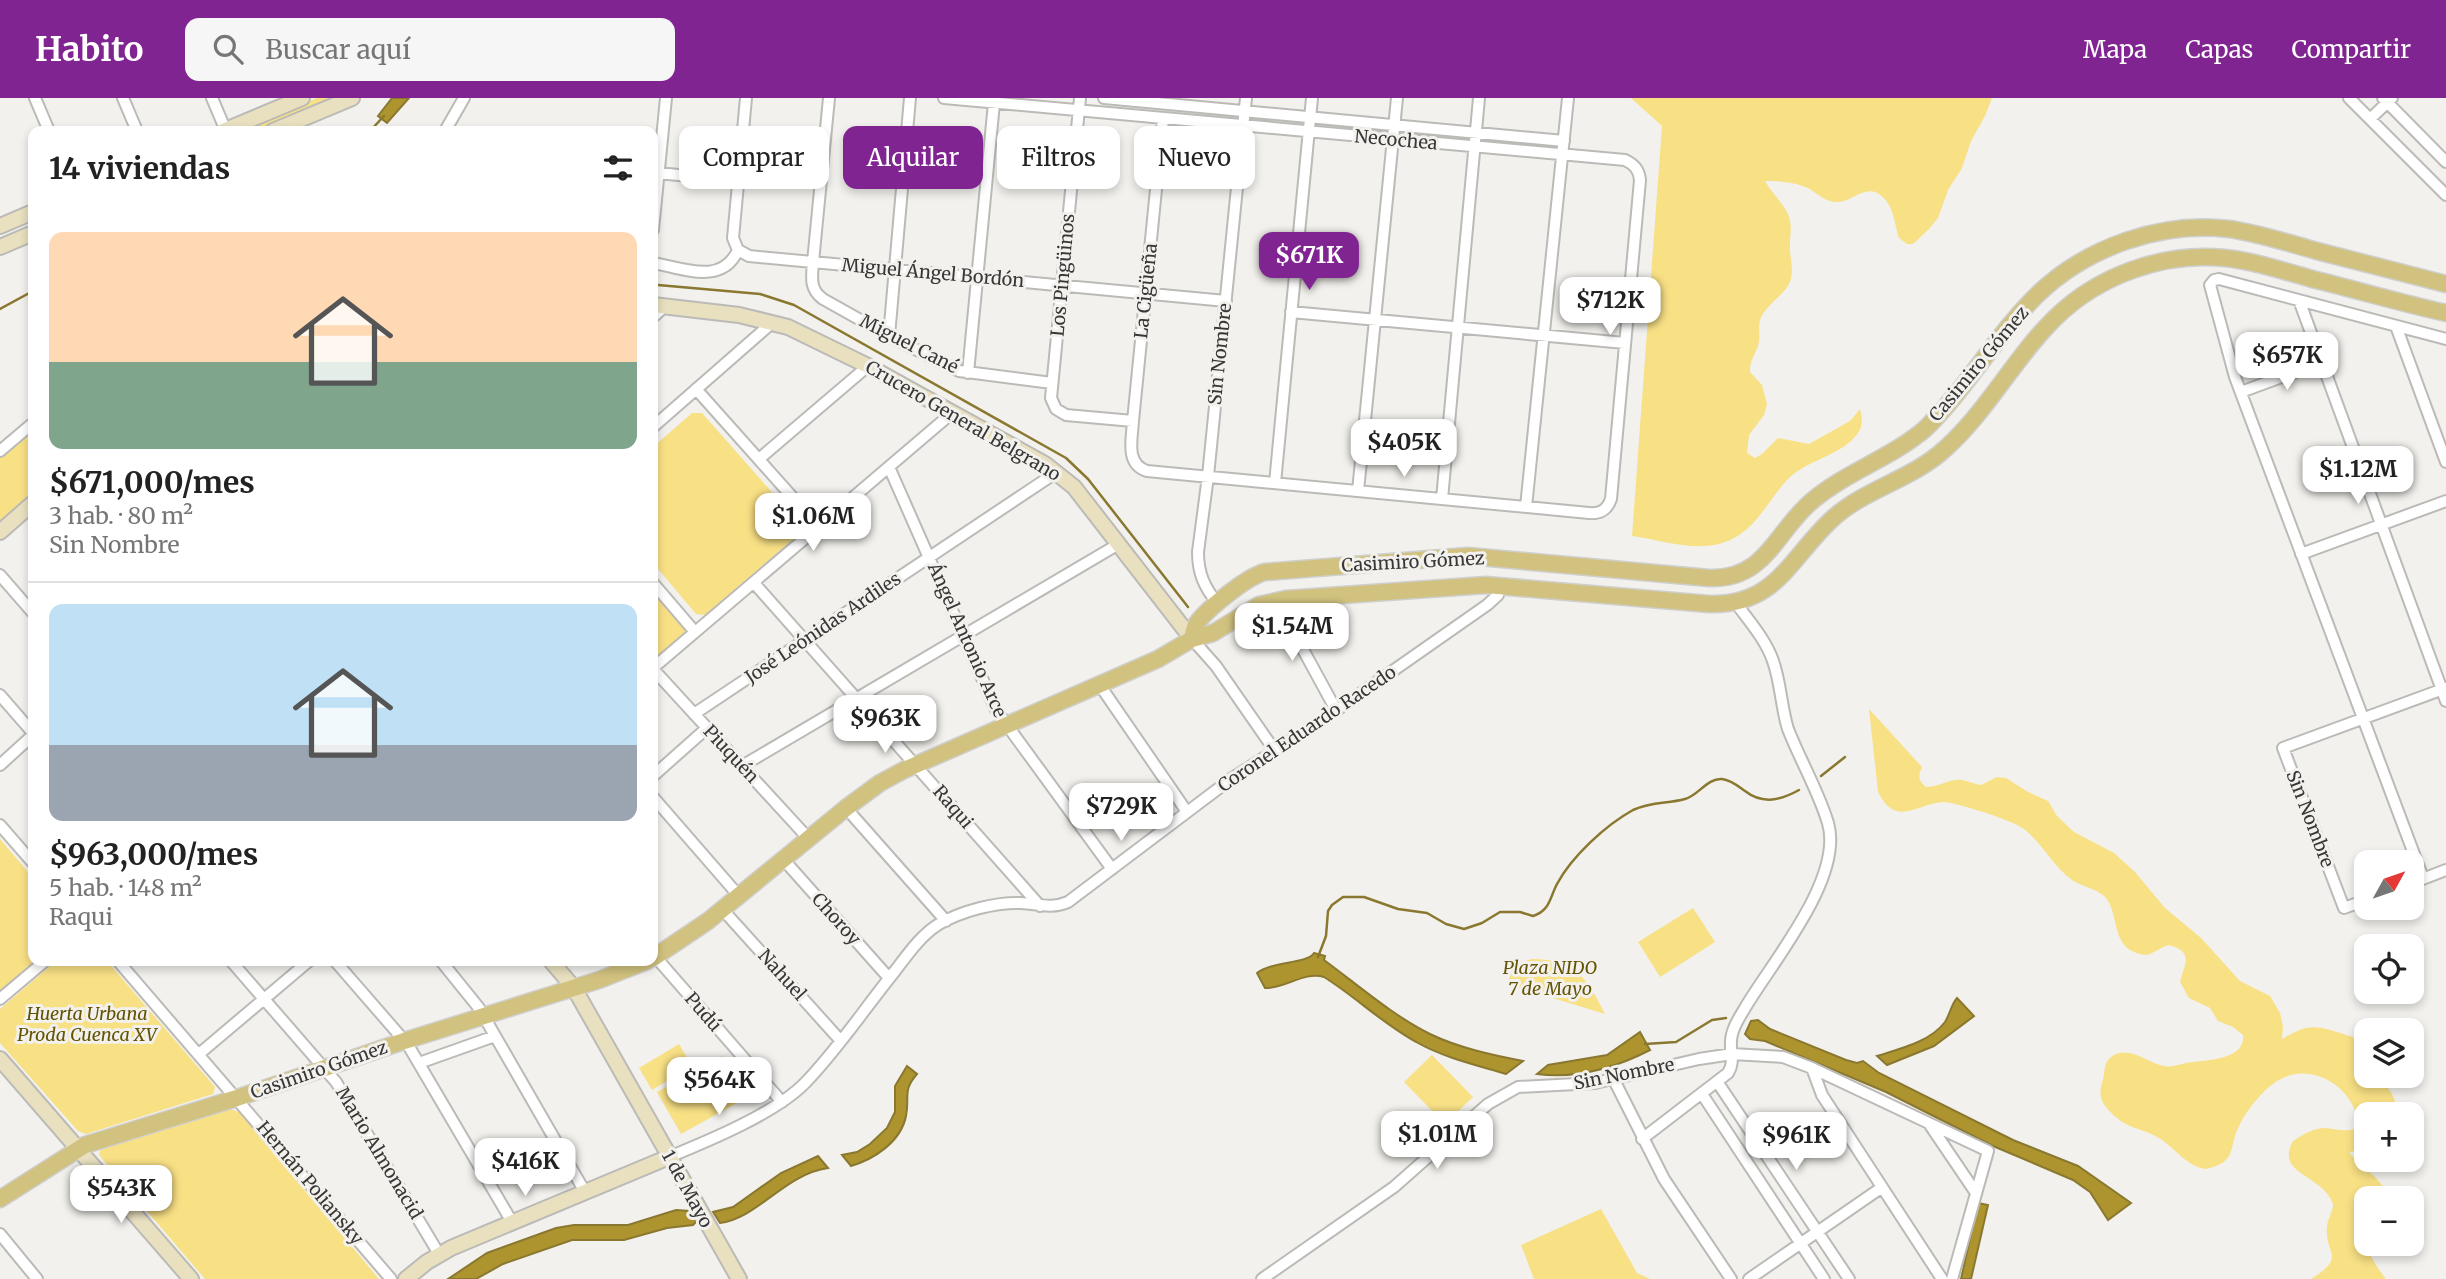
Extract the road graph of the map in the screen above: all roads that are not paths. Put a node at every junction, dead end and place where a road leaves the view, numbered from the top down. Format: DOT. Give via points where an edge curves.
graph roads {
  1 [pos="35,98"];
  2 [pos="122,98"];
  3 [pos="212,98"];
  4 [pos="352,98"];
  5 [pos="464,98"];
  6 [pos="666,98"];
  7 [pos="746,98"];
  8 [pos="829,98"];
  9 [pos="910,98"];
  10 [pos="944,98"];
  11 [pos="1080,98"];
  12 [pos="1104,98"];
  13 [pos="1246,98"];
  14 [pos="1312,98"];
  15 [pos="1396,98"];
  16 [pos="1479,98"];
  17 [pos="1569,98"];
  18 [pos="2349,98"];
  19 [pos="299,99"];
  20 [pos="2387,99"];
  21 [pos="1165,101"];
  22 [pos="993,103"];
  23 [pos="1078,111"];
  24 [pos="1244,111"];
  25 [pos="1310,117"];
  26 [pos="1163,119"];
  27 [pos="2370,119"];
  28 [pos="1394,125"];
  29 [pos="47,126"];
  30 [pos="134,126"];
  31 [pos="223,126"];
  32 [pos="237,126"];
  33 [pos="285,126"];
  34 [pos="448,126"];
  35 [pos="743,126"];
  36 [pos="1243,126"];
  37 [pos="1255,127"];
  38 [pos="1309,132"];
  39 [pos="1476,133"];
  40 [pos="1392,140"];
  41 [pos="1564,141"];
  42 [pos="1475,148"];
  43 [pos="1562,156"];
  44 [pos="2446,162"];
  45 [pos="658,173"];
  46 [pos="679,175"];
  47 [pos="737,189"];
  48 [pos="1237,189"];
  49 [pos="2446,195"];
  50 [pos="28,214"];
  51 [pos="0,226"];
  52 [pos="28,235"];
  53 [pos="0,247"];
  54 [pos="738,250"];
  55 [pos="813,262"];
  56 [pos="658,264"];
  57 [pos="895,270"];
  58 [pos="977,278"];
  59 [pos="2446,284"];
  60 [pos="1062,285"];
  61 [pos="1146,293"];
  62 [pos="2299,300"];
  63 [pos="1226,301"];
  64 [pos="658,310"];
  65 [pos="1292,312"];
  66 [pos="2446,313"];
  67 [pos="1375,320"];
  68 [pos="773,322"];
  69 [pos="2396,326"];
  70 [pos="1458,327"];
  71 [pos="1544,335"];
  72 [pos="889,336"];
  73 [pos="2446,339"];
  74 [pos="1625,343"];
  75 [pos="2322,362"];
  76 [pos="868,366"];
  77 [pos="968,373"];
  78 [pos="1052,383"];
  79 [pos="696,389"];
  80 [pos="2241,392"];
  81 [pos="952,413"];
  82 [pos="1133,421"];
  83 [pos="658,423"];
  84 [pos="28,427"];
  85 [pos="0,451"];
  86 [pos="759,459"];
  87 [pos="2446,462"];
  88 [pos="889,467"];
  89 [pos="1058,472"];
  90 [pos="1208,476"];
  91 [pos="1275,483"];
  92 [pos="1358,491"];
  93 [pos="1442,499"];
  94 [pos="2446,501"];
  95 [pos="28,507"];
  96 [pos="1526,507"];
  97 [pos="1793,521"];
  98 [pos="2381,525"];
  99 [pos="819,527"];
  100 [pos="0,532"];
  101 [pos="1812,542"];
  102 [pos="1117,545"];
  103 [pos="2301,554"];
  104 [pos="929,556"];
  105 [pos="1500,557"];
  106 [pos="0,575"];
  107 [pos="754,583"];
  108 [pos="1500,585"];
  109 [pos="658,589"];
  110 [pos="1276,600"];
  111 [pos="1736,603"];
  112 [pos="1218,604"];
  113 [pos="28,607"];
  114 [pos="695,632"];
  115 [pos="962,636"];
  116 [pos="1192,639"];
  117 [pos="804,640"];
  118 [pos="658,665"];
  119 [pos="658,674"];
  120 [pos="1099,684"];
  121 [pos="2444,688"];
  122 [pos="0,695"];
  123 [pos="856,699"];
  124 [pos="2446,701"];
  125 [pos="1336,710"];
  126 [pos="694,714"];
  127 [pos="2363,718"];
  128 [pos="1006,725"];
  129 [pos="28,728"];
  130 [pos="707,728"];
  131 [pos="28,739"];
  132 [pos="1275,751"];
  133 [pos="0,765"];
  134 [pos="915,765"];
  135 [pos="742,766"];
  136 [pos="658,772"];
  137 [pos="658,803"];
  138 [pos="846,808"];
  139 [pos="1187,812"];
  140 [pos="0,825"];
  141 [pos="808,838"];
  142 [pos="2412,850"];
  143 [pos="28,857"];
  144 [pos="783,859"];
  145 [pos="1112,869"];
  146 [pos="2446,870"];
  147 [pos="2424,878"];
  148 [pos="739,896"];
  149 [pos="2354,904"];
  150 [pos="1040,906"];
  151 [pos="723,910"];
  152 [pos="946,920"];
  153 [pos="658,953"];
  154 [pos="658,964"];
  155 [pos="39,966"];
  156 [pos="122,966"];
  157 [pos="235,966"];
  158 [pos="303,966"];
  159 [pos="339,966"];
  160 [pos="445,966"];
  161 [pos="555,966"];
  162 [pos="633,966"];
  163 [pos="889,978"];
  164 [pos="574,988"];
  165 [pos="0,999"];
  166 [pos="264,999"];
  167 [pos="483,1016"];
  168 [pos="495,1036"];
  169 [pos="840,1040"];
  170 [pos="404,1041"];
  171 [pos="199,1054"];
  172 [pos="1732,1054"];
  173 [pos="0,1059"];
  174 [pos="419,1063"];
  175 [pos="324,1068"];
  176 [pos="1812,1068"];
  177 [pos="1614,1080"];
  178 [pos="1718,1083"];
  179 [pos="1702,1094"];
  180 [pos="237,1098"];
  181 [pos="782,1102"];
  182 [pos="1928,1122"];
  183 [pos="1642,1139"];
  184 [pos="77,1148"];
  185 [pos="669,1157"];
  186 [pos="1881,1188"];
  187 [pos="585,1192"];
  188 [pos="1976,1193"];
  189 [pos="0,1199"];
  190 [pos="512,1222"];
  191 [pos="1817,1232"];
  192 [pos="0,1234"];
  193 [pos="1800,1244"];
  194 [pos="439,1254"];
  195 [pos="37,1279"];
  196 [pos="190,1279"];
  197 [pos="391,1279"];
  198 [pos="406,1279"];
  199 [pos="738,1279"];
  200 [pos="1262,1279"];
  201 [pos="1731,1279"];
  202 [pos="1749,1279"];
  203 [pos="1824,1279"];
  204 [pos="1849,1279"];
  205 [pos="1942,1279"];
  206 [pos="1952,1279"];
  1 -- 29 [label="street"];
  2 -- 30 [label="street"];
  3 -- 31 [label="street"];
  4 -- 33 [label="street"];
  5 -- 34 [label="street"];
  6 -- 45 [label="street"];
  7 -- 35 [label="street"];
  8 -- 55 [label="street"];
  9 -- 57 [label="street"];
  10 -- 22 [label="street, Necochea"];
  11 -- 23 [label="street, Los Pingüinos"];
  12 -- 21 [label="street, Necochea"];
  13 -- 24 [label="street, Sin Nombre"];
  14 -- 25 [label="street"];
  15 -- 28 [label="street"];
  16 -- 39 [label="street"];
  17 -- 41 [label="street"];
  18 -- 27 [label="street"];
  19 -- 32 [label="street"];
  20 -- 27 [label="street"];
  20 -- 44 [label="street"];
  21 -- 24 [label="street, Necochea"];
  22 -- 23 [label="street, Necochea"];
  22 -- 58 [label="street"];
  23 -- 26 [label="street, Necochea"];
  23 -- 60 [label="street, Los Pingüinos"];
  24 -- 25 [label="street, Necochea"];
  24 -- 36 [label="street, Sin Nombre"];
  25 -- 28 [label="street, Necochea"];
  25 -- 38 [label="street"];
  26 -- 36 [label="street, Necochea"];
  26 -- 61 [label="street, La Cigüeña"];
  27 -- 49 [label="street"];
  28 -- 39 [label="street, Necochea"];
  28 -- 40 [label="street"];
  37 -- 38 [label="street, Necochea"];
  38 -- 40 [label="street, Necochea"];
  38 -- 65 [label="street"];
  39 -- 41 [label="street, Necochea"];
  39 -- 42 [label="street"];
  40 -- 42 [label="street, Necochea"];
  40 -- 67 [label="street"];
  41 -- 43 [label="street"];
  42 -- 43 [label="street, Necochea"];
  42 -- 70 [label="street"];
  43 -- 71 [label="street"];
  43 -- 74 [label="street, Necochea" via="1625,160 1636,167 1640,180"];
  45 -- 46 [label="street"];
  47 -- 54 [label="street" via="733,238"];
  48 -- 63 [label="street, Sin Nombre"];
  50 -- 51 [label="street"];
  52 -- 53 [label="street"];
  54 -- 55 [label="street, Miguel Ángel Bordón" via="749,256"];
  54 -- 56 [label="street" via="729,265 712,272"];
  55 -- 57 [label="street, Miguel Ángel Bordón"];
  55 -- 72 [label="street, Miguel Cané" via="814,292"];
  57 -- 58 [label="street, Miguel Ángel Bordón"];
  57 -- 72 [label="street"];
  58 -- 60 [label="street, Miguel Ángel Bordón"];
  58 -- 77 [label="street"];
  59 -- 97 [label="main road, Casimiro Gómez" via="2227,229 2168,231 2117,245 2076,265 2039,294 1919,434 1828,489"];
  60 -- 61 [label="street, Miguel Ángel Bordón"];
  60 -- 78 [label="street, Los Pingüinos"];
  61 -- 63 [label="street, Miguel Ángel Bordón"];
  61 -- 82 [label="street, La Cigüeña"];
  62 -- 69 [label="street"];
  62 -- 75 [label="street"];
  62 -- 80 [label="street" via="2219,279 2212,282 2210,290"];
  63 -- 90 [label="street, Sin Nombre"];
  64 -- 68 [label="street, Crucero General Belgrano" via="740,315"];
  65 -- 67 [label="street"];
  65 -- 91 [label="street"];
  66 -- 101 [label="main road, Casimiro Gómez" via="2235,260 2191,258 2136,268 2090,290 2055,318 1945,449 1841,512"];
  67 -- 70 [label="street"];
  67 -- 92 [label="street"];
  68 -- 76 [label="street, Crucero General Belgrano"];
  68 -- 79 [label="street"];
  69 -- 73 [label="street"];
  69 -- 87 [label="street"];
  70 -- 71 [label="street"];
  70 -- 93 [label="street"];
  71 -- 74 [label="street"];
  71 -- 96 [label="street"];
  72 -- 77 [label="street, Miguel Cané"];
  74 -- 96 [label="street" via="1611,499 1606,509 1596,514"];
  75 -- 80 [label="street"];
  75 -- 98 [label="street"];
  76 -- 81 [label="street, Crucero General Belgrano"];
  76 -- 86 [label="street"];
  77 -- 78 [label="street, Miguel Cané"];
  78 -- 82 [label="street, Los Pingüinos" via="1051,398 1056,409 1066,415"];
  79 -- 83 [label="street"];
  79 -- 86 [label="street"];
  80 -- 103 [label="street"];
  81 -- 88 [label="street"];
  81 -- 89 [label="street, Crucero General Belgrano"];
  82 -- 90 [label="street, La Cigüeña" via="1135,463 1147,471"];
  84 -- 85 [label="street"];
  86 -- 99 [label="street"];
  88 -- 99 [label="street"];
  88 -- 104 [label="street, Ángel Antonio Arce"];
  89 -- 102 [label="street, Crucero General Belgrano"];
  89 -- 104 [label="street, José Leónidas Ardiles"];
  90 -- 91 [label="street"];
  90 -- 112 [label="street, Sin Nombre" via="1198,564 1205,588"];
  91 -- 92 [label="street"];
  92 -- 93 [label="street"];
  93 -- 96 [label="street"];
  94 -- 98 [label="street"];
  95 -- 100 [label="street"];
  97 -- 101 [label="main road"];
  97 -- 105 [label="main road, Casimiro Gómez" via="1758,564 1723,578"];
  98 -- 103 [label="street"];
  98 -- 121 [label="street"];
  99 -- 107 [label="street"];
  101 -- 111 [label="main road, Casimiro Gómez" via="1772,586"];
  102 -- 115 [label="street"];
  102 -- 116 [label="street, Crucero General Belgrano"];
  103 -- 127 [label="street"];
  104 -- 115 [label="street, Ángel Antonio Arce"];
  104 -- 117 [label="street, José Leónidas Ardiles"];
  105 -- 108 [label="main road"];
  105 -- 112 [label="main road, Casimiro Gómez" via="1452,556 1265,572 1252,576"];
  106 -- 113 [label="street"];
  107 -- 114 [label="street"];
  107 -- 117 [label="street, Raqui"];
  108 -- 110 [label="main road, Casimiro Gómez"];
  108 -- 111 [label="main road, Casimiro Gómez"];
  108 -- 125 [label="street, Coronel Eduardo Racedo" via="1491,602"];
  109 -- 114 [label="street"];
  110 -- 116 [label="main road, Casimiro Gómez"];
  110 -- 125 [label="street"];
  111 -- 172 [label="street" via="1773,661 1785,717 1828,822 1831,848 1810,904 1736,1025"];
  112 -- 116 [label="main road, Casimiro Gómez" via="1199,621"];
  114 -- 118 [label="street"];
  115 -- 123 [label="street"];
  115 -- 128 [label="street, Ángel Antonio Arce"];
  116 -- 120 [label="main road, Casimiro Gómez"];
  116 -- 132 [label="street, Crucero General Belgrano"];
  117 -- 123 [label="street, Raqui"];
  117 -- 126 [label="street, José Leónidas Ardiles"];
  119 -- 126 [label="street, Piuquén"];
  120 -- 128 [label="main road, Casimiro Gómez"];
  120 -- 139 [label="street"];
  121 -- 124 [label="street"];
  121 -- 127 [label="street, Sin Nombre"];
  122 -- 129 [label="street"];
  123 -- 134 [label="street, Raqui"];
  123 -- 135 [label="street"];
  125 -- 132 [label="street, Coronel Eduardo Racedo"];
  126 -- 130 [label="street, Piuquén"];
  127 -- 142 [label="street"];
  127 -- 149 [label="street, Sin Nombre" via="2283,748 2344,908"];
  128 -- 134 [label="main road, Casimiro Gómez"];
  128 -- 145 [label="street, Ángel Antonio Arce"];
  130 -- 135 [label="street, Piuquén"];
  130 -- 136 [label="street"];
  131 -- 133 [label="street"];
  132 -- 139 [label="street, Coronel Eduardo Racedo"];
  134 -- 138 [label="main road, Casimiro Gómez"];
  134 -- 150 [label="street, Raqui"];
  135 -- 141 [label="street, Piuquén"];
  137 -- 148 [label="street"];
  138 -- 141 [label="main road, Casimiro Gómez"];
  138 -- 152 [label="street"];
  139 -- 145 [label="street, Coronel Eduardo Racedo"];
  140 -- 143 [label="street"];
  141 -- 144 [label="main road, Casimiro Gómez"];
  144 -- 148 [label="main road, Casimiro Gómez"];
  144 -- 163 [label="street, Choroy"];
  145 -- 150 [label="street, Coronel Eduardo Racedo" via="1068,902"];
  146 -- 147 [label="street"];
  148 -- 151 [label="main road, Casimiro Gómez"];
  150 -- 152 [label="street, Coronel Eduardo Racedo" via="998,905"];
  151 -- 153 [label="main road, Casimiro Gómez"];
  151 -- 169 [label="street, Nahuel"];
  152 -- 163 [label="street, Coronel Eduardo Racedo" via="923,937"];
  154 -- 181 [label="street, Pudú"];
  155 -- 165 [label="street"];
  156 -- 171 [label="street, Hernán Poliansky"];
  157 -- 166 [label="street, Mario Almonacid"];
  158 -- 166 [label="street"];
  159 -- 170 [label="street"];
  160 -- 167 [label="street"];
  161 -- 164 [label="street, 1 de Mayo"];
  162 -- 164 [label="main road, Casimiro Gómez"];
  163 -- 169 [label="street, Coronel Eduardo Racedo"];
  164 -- 167 [label="main road, Casimiro Gómez"];
  164 -- 185 [label="street, 1 de Mayo"];
  166 -- 171 [label="street"];
  166 -- 175 [label="street, Mario Almonacid"];
  167 -- 168 [label="street"];
  167 -- 170 [label="main road, Casimiro Gómez"];
  168 -- 174 [label="street"];
  168 -- 187 [label="street"];
  169 -- 181 [label="street, Coronel Eduardo Racedo"];
  170 -- 174 [label="street"];
  170 -- 175 [label="main road, Casimiro Gómez"];
  171 -- 180 [label="street, Hernán Poliansky"];
  172 -- 176 [label="street, Sin Nombre" via="1783,1057"];
  172 -- 177 [label="street, Sin Nombre"];
  172 -- 178 [label="street" via="1731,1069"];
  173 -- 184 [label="street"];
  174 -- 190 [label="street"];
  175 -- 180 [label="main road, Casimiro Gómez"];
  175 -- 194 [label="street, Mario Almonacid"];
  176 -- 182 [label="street, Sin Nombre"];
  176 -- 186 [label="street" via="1822,1095"];
  177 -- 183 [label="street"];
  177 -- 200 [label="street, Sin Nombre" via="1528,1085 1507,1091 1394,1187"];
  178 -- 179 [label="street"];
  178 -- 191 [label="street"];
  179 -- 183 [label="street"];
  179 -- 193 [label="street"];
  180 -- 184 [label="main road, Casimiro Gómez"];
  180 -- 197 [label="street, Hernán Poliansky"];
  181 -- 185 [label="street, Coronel Eduardo Racedo"];
  182 -- 188 [label="street"];
  182 -- 188 [label="street, Sin Nombre" via="1988,1151"];
  183 -- 201 [label="street"];
  184 -- 189 [label="main road, Casimiro Gómez"];
  184 -- 196 [label="street"];
  185 -- 187 [label="street, Coronel Eduardo Racedo"];
  185 -- 199 [label="street, 1 de Mayo"];
  186 -- 191 [label="street"];
  186 -- 205 [label="street"];
  187 -- 190 [label="street, Coronel Eduardo Racedo"];
  188 -- 206 [label="street"];
  190 -- 194 [label="street, Coronel Eduardo Racedo"];
  191 -- 193 [label="street"];
  191 -- 204 [label="street"];
  192 -- 195 [label="street"];
  193 -- 202 [label="street"];
  193 -- 203 [label="street"];
  194 -- 198 [label="street, Coronel Eduardo Racedo"];
}
